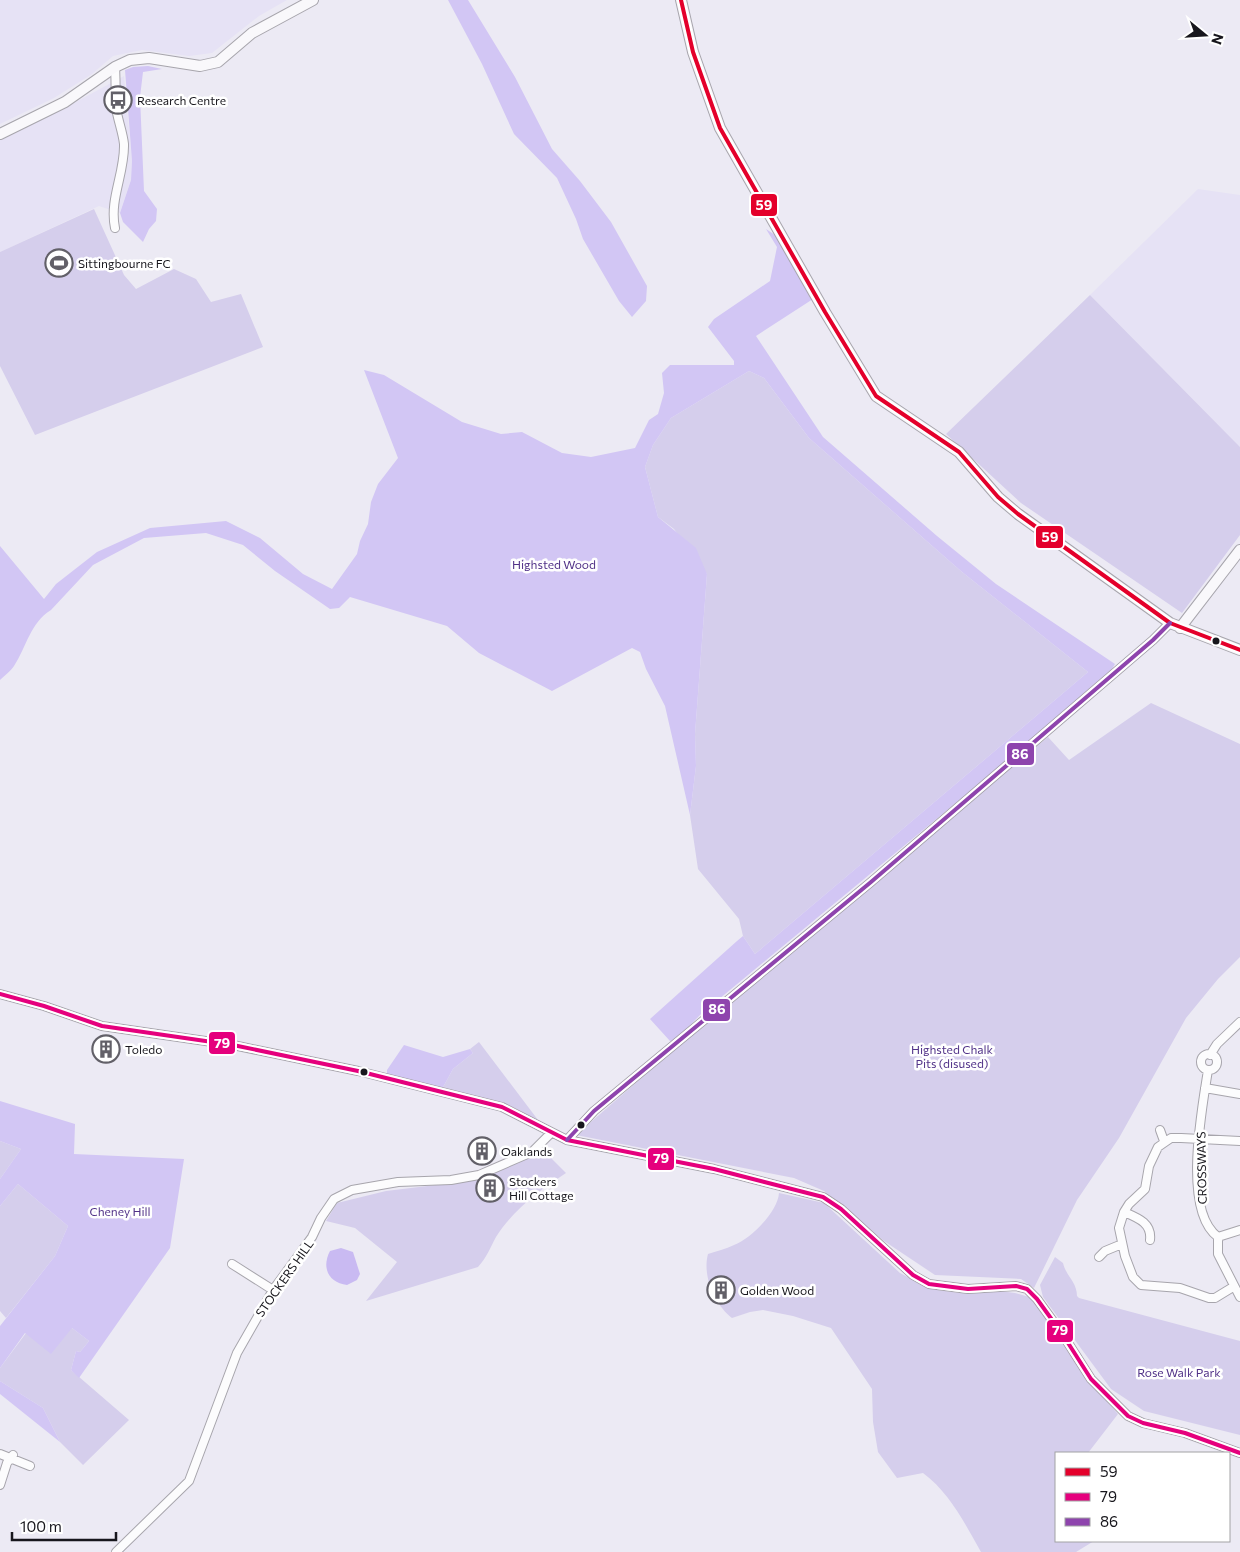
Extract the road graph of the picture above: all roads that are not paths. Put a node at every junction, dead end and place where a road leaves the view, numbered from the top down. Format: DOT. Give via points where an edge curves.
graph roads {
  1 [pos="313,0"];
  2 [pos="681,0"];
  3 [pos="115,67"];
  4 [pos="0,134"];
  5 [pos="115,228"];
  6 [pos="1240,550"];
  7 [pos="1170,623"];
  8 [pos="1180,628"];
  9 [pos="1240,650"];
  10 [pos="0,994"];
  11 [pos="1240,1022"];
  12 [pos="1205,1088"];
  13 [pos="1239,1091"];
  14 [pos="1160,1130"];
  15 [pos="551,1133"];
  16 [pos="1199,1138"];
  17 [pos="567,1140"];
  18 [pos="1164,1141"];
  19 [pos="1240,1141"];
  20 [pos="1124,1212"];
  21 [pos="1240,1230"];
  22 [pos="1218,1238"];
  23 [pos="1150,1240"];
  24 [pos="1122,1244"];
  25 [pos="1099,1257"];
  26 [pos="232,1264"];
  27 [pos="1234,1287"];
  28 [pos="273,1290"];
  29 [pos="1240,1297"];
  30 [pos="1240,1453"];
  31 [pos="0,1454"];
  32 [pos="11,1457"];
  33 [pos="30,1466"];
  34 [pos="0,1485"];
  35 [pos="116,1552"];
  1 -- 3 [label="street" via="252,33 223,58 208,66 149,58 130,60"];
  2 -- 7 [label="street" via="693,52 720,128 876,396 960,452 998,497 1018,514"];
  3 -- 4 [label="street" via="65,102"];
  3 -- 5 [label="street" via="117,112 124,143 113,219"];
  6 -- 8 [label="street"];
  7 -- 8 [label="street"];
  7 -- 17 [label="street" via="871,882 594,1111"];
  8 -- 9 [label="street"];
  10 -- 15 [label="street" via="102,1026 301,1058 479,1101 502,1107"];
  11 -- 12 [label="street, CROSSWAYS" via="1202,1060 1208,1070"];
  12 -- 13 [label="street"];
  12 -- 16 [label="street, CROSSWAYS"];
  14 -- 18 [label="street"];
  15 -- 17 [label="street"];
  15 -- 28 [label="street, STOCKERS HILL" via="532,1152 479,1175 451,1180 398,1182 344,1192 334,1199 312,1237"];
  16 -- 18 [label="street"];
  16 -- 19 [label="street"];
  16 -- 22 [label="street, CROSSWAYS" via="1201,1209 1206,1224"];
  17 -- 30 [label="street" via="730,1172 823,1197 841,1209 913,1275 929,1284 968,1289 1016,1286 1027,1289 1053,1320 1091,1379 1128,1416"];
  18 -- 20 [label="street" via="1153,1157 1145,1189"];
  20 -- 23 [label="street" via="1146,1224"];
  20 -- 24 [label="street" via="1119,1228"];
  21 -- 22 [label="street"];
  22 -- 27 [label="street, CROSSWAYS" via="1218,1254"];
  24 -- 25 [label="street"];
  24 -- 27 [label="street" via="1134,1277 1141,1285 1187,1290 1209,1298"];
  26 -- 28 [label="street"];
  27 -- 29 [label="street, CROSSWAYS"];
  28 -- 35 [label="street, STOCKERS HILL" via="237,1353 189,1481"];
  31 -- 32 [label="street"];
  32 -- 33 [label="street"];
  32 -- 34 [label="street"];
}
